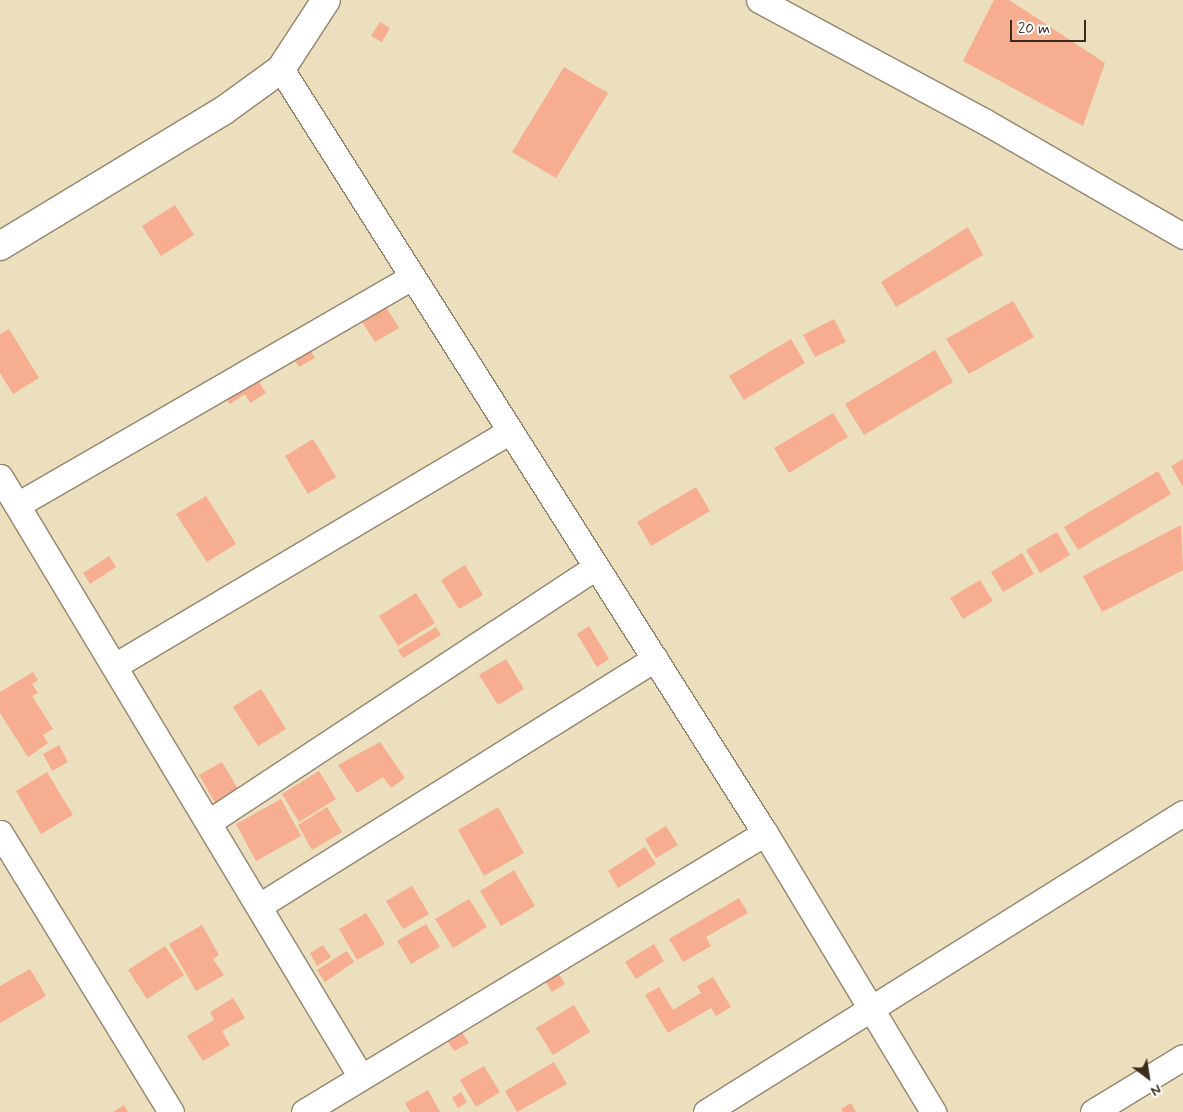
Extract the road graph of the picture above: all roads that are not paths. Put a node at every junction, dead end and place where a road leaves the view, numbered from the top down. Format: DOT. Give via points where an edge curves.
graph roads {
  1 [pos="326,0"];
  2 [pos="759,0"];
  3 [pos="281,69"];
  4 [pos="1183,236"];
  5 [pos="0,246"];
  6 [pos="412,277"];
  7 [pos="510,432"];
  8 [pos="0,477"];
  9 [pos="17,505"];
  10 [pos="596,567"];
  11 [pos="655,660"];
  12 [pos="116,665"];
  13 [pos="1183,813"];
  14 [pos="209,822"];
  15 [pos="0,833"];
  16 [pos="765,833"];
  17 [pos="259,906"];
  18 [pos="869,1009"];
  19 [pos="1183,1057"];
  20 [pos="361,1077"];
  21 [pos="171,1112"];
  22 [pos="304,1112"];
  23 [pos="706,1112"];
  24 [pos="933,1112"];
  25 [pos="1094,1112"];
  1 -- 3 [label="street"];
  2 -- 4 [label="street" via="984,121"];
  3 -- 5 [label="street" via="223,111"];
  3 -- 6 [label="street"];
  6 -- 7 [label="street"];
  6 -- 9 [label="street"];
  7 -- 10 [label="street"];
  7 -- 12 [label="street"];
  8 -- 9 [label="street"];
  9 -- 12 [label="street"];
  10 -- 11 [label="street"];
  10 -- 14 [label="street"];
  11 -- 16 [label="street"];
  11 -- 17 [label="street"];
  12 -- 14 [label="street"];
  13 -- 18 [label="street"];
  14 -- 17 [label="street"];
  15 -- 21 [label="street"];
  16 -- 18 [label="street"];
  16 -- 20 [label="street"];
  17 -- 20 [label="street"];
  18 -- 23 [label="street"];
  18 -- 24 [label="street"];
  19 -- 25 [label="street"];
  20 -- 22 [label="street"];
}
